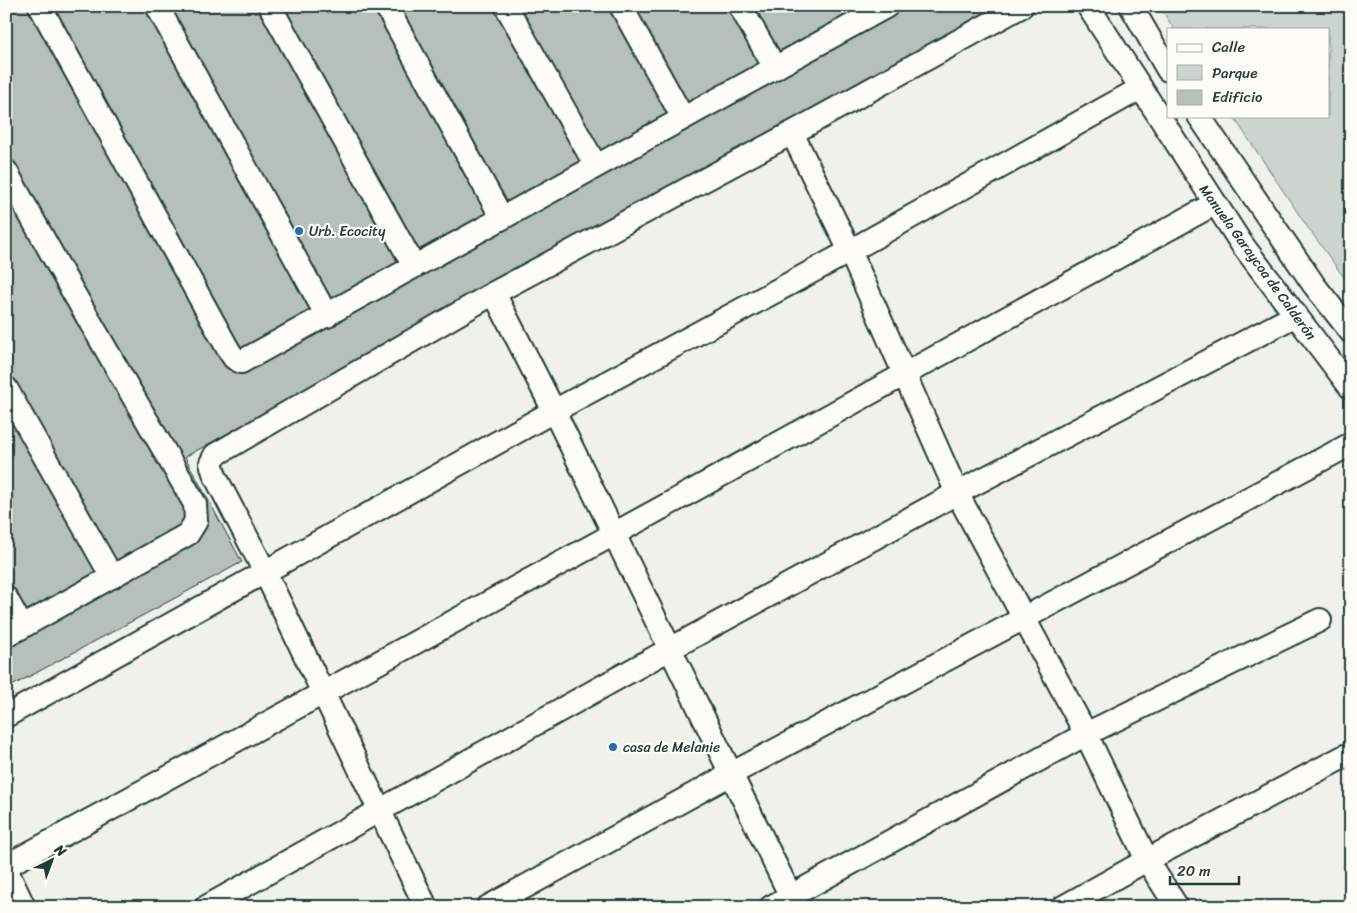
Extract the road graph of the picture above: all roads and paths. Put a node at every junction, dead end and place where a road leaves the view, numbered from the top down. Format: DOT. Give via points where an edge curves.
graph roads {
  1 [pos="40,6"];
  2 [pos="157,6"];
  3 [pos="270,6"];
  4 [pos="386,6"];
  5 [pos="506,6"];
  6 [pos="621,6"];
  7 [pos="740,6"];
  8 [pos="886,6"];
  9 [pos="1022,6"];
  10 [pos="1088,6"];
  11 [pos="1131,6"];
  12 [pos="858,13"];
  13 [pos="775,68"];
  14 [pos="1167,68"];
  15 [pos="1141,88"];
  16 [pos="683,118"];
  17 [pos="1200,118"];
  18 [pos="792,133"];
  19 [pos="596,166"];
  20 [pos="6,171"];
  21 [pos="1214,204"];
  22 [pos="502,218"];
  23 [pos="850,251"];
  24 [pos="414,266"];
  25 [pos="494,293"];
  26 [pos="1296,315"];
  27 [pos="326,316"];
  28 [pos="1351,332"];
  29 [pos="903,374"];
  30 [pos="6,388"];
  31 [pos="1351,388"];
  32 [pos="554,411"];
  33 [pos="1351,444"];
  34 [pos="957,493"];
  35 [pos="614,534"];
  36 [pos="265,572"];
  37 [pos="112,578"];
  38 [pos="6,598"];
  39 [pos="1025,618"];
  40 [pos="1320,620"];
  41 [pos="14,632"];
  42 [pos="670,649"];
  43 [pos="323,693"];
  44 [pos="6,716"];
  45 [pos="1086,734"];
  46 [pos="1351,753"];
  47 [pos="731,774"];
  48 [pos="380,810"];
  49 [pos="1147,860"];
  50 [pos="6,867"];
  51 [pos="794,901"];
  52 [pos="24,907"];
  53 [pos="206,907"];
  54 [pos="426,907"];
  55 [pos="488,907"];
  56 [pos="771,907"];
  57 [pos="1063,907"];
  58 [pos="1177,907"];
  1 -- 27 [label="street" via="234,358 241,362"];
  2 -- 27 [label="street"];
  3 -- 24 [label="street"];
  4 -- 22 [label="street"];
  5 -- 19 [label="street"];
  6 -- 16 [label="street"];
  7 -- 13 [label="street"];
  8 -- 12 [label="street"];
  9 -- 18 [label="street"];
  10 -- 15 [label="street, Manuela Garaycoa de Calderón"];
  11 -- 14 [label="street"];
  12 -- 13 [label="street"];
  13 -- 16 [label="street"];
  15 -- 21 [label="street, Manuela Garaycoa de Calderón"];
  15 -- 23 [label="street"];
  16 -- 19 [label="street"];
  17 -- 28 [label="street" via="1314,285"];
  18 -- 23 [label="street"];
  18 -- 25 [label="street"];
  19 -- 22 [label="street"];
  20 -- 37 [label="street" via="195,504 196,521 188,534"];
  21 -- 26 [label="street, Manuela Garaycoa de Calderón"];
  21 -- 29 [label="street"];
  22 -- 24 [label="street"];
  23 -- 29 [label="street"];
  23 -- 32 [label="street"];
  24 -- 27 [label="street"];
  25 -- 32 [label="street"];
  25 -- 36 [label="street" via="215,455 212,463 215,476"];
  26 -- 31 [label="street, Manuela Garaycoa de Calderón"];
  26 -- 34 [label="street"];
  29 -- 34 [label="street"];
  29 -- 35 [label="street"];
  30 -- 37 [label="street"];
  32 -- 35 [label="street"];
  32 -- 36 [label="street"];
  33 -- 39 [label="street"];
  34 -- 39 [label="street"];
  34 -- 42 [label="street"];
  35 -- 42 [label="street"];
  35 -- 43 [label="street"];
  36 -- 43 [label="street"];
  36 -- 44 [label="street"];
  37 -- 41 [label="street"];
  38 -- 41 [label="street"];
  39 -- 45 [label="street"];
  39 -- 47 [label="street"];
  40 -- 45 [label="street"];
  42 -- 47 [label="street"];
  42 -- 48 [label="street"];
  43 -- 48 [label="street"];
  43 -- 50 [label="street"];
  45 -- 49 [label="street"];
  45 -- 51 [label="street"];
  46 -- 49 [label="street"];
  47 -- 51 [label="street"];
  47 -- 55 [label="street"];
  48 -- 53 [label="street"];
  48 -- 54 [label="street"];
  49 -- 57 [label="street"];
  49 -- 58 [label="street"];
  50 -- 52 [label="street"];
  51 -- 56 [label="street"];
}
